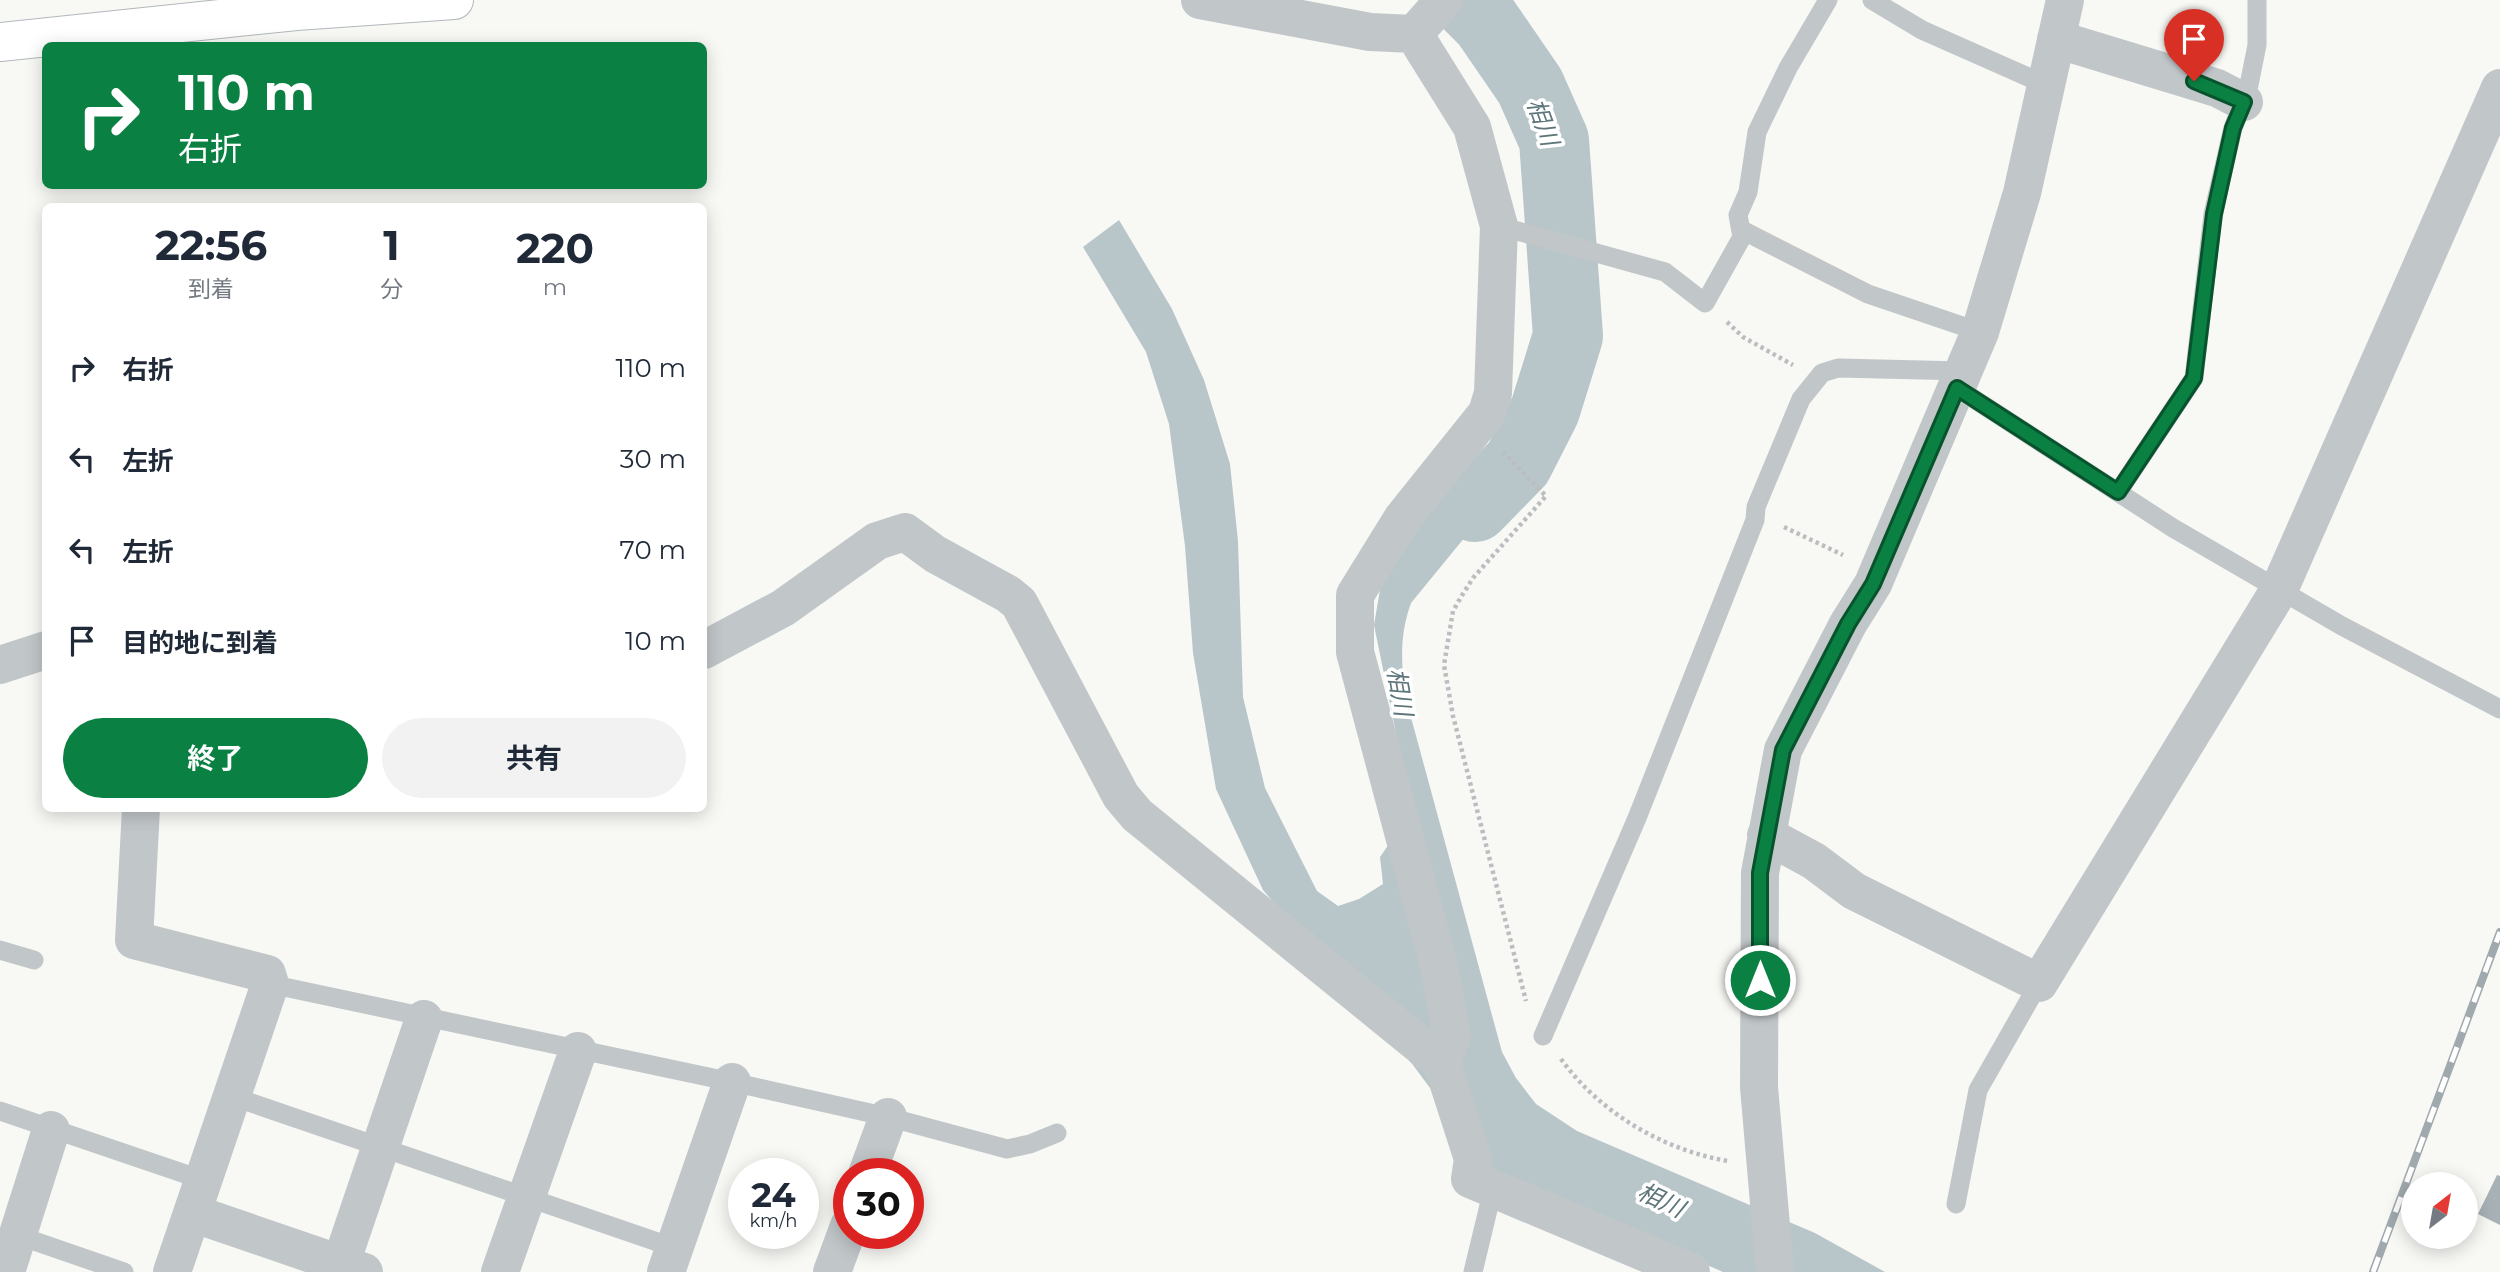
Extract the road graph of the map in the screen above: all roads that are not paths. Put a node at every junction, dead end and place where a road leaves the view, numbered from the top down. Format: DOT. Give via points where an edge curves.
graph roads {
  1 [pos="454,0"];
  2 [pos="1200,0"];
  3 [pos="1444,0"];
  4 [pos="1828,0"];
  5 [pos="1872,0"];
  6 [pos="2065,0"];
  7 [pos="2257,0"];
  8 [pos="1415,34"];
  9 [pos="2056,39"];
  10 [pos="0,42"];
  11 [pos="2046,85"];
  12 [pos="2500,88"];
  13 [pos="2244,102"];
  14 [pos="1499,226"];
  15 [pos="1742,230"];
  16 [pos="1980,332"];
  17 [pos="1961,379"];
  18 [pos="2118,492"];
  19 [pos="2279,590"];
  20 [pos="707,648"];
  21 [pos="42,651"];
  22 [pos="0,666"];
  23 [pos="2500,709"];
  24 [pos="141,812"];
  25 [pos="1766,835"];
  26 [pos="0,950"];
  27 [pos="34,960"];
  28 [pos="2039,983"];
  29 [pos="270,985"];
  30 [pos="424,1019"];
  31 [pos="1544,1036"];
  32 [pos="578,1051"];
  33 [pos="1443,1063"];
  34 [pos="732,1082"];
  35 [pos="232,1096"];
  36 [pos="0,1111"];
  37 [pos="888,1117"];
  38 [pos="51,1130"];
  39 [pos="1057,1133"];
  40 [pos="380,1147"];
  41 [pos="873,1158"];
  42 [pos="1493,1189"];
  43 [pos="198,1196"];
  44 [pos="527,1198"];
  45 [pos="1956,1204"];
  46 [pos="9,1233"];
  47 [pos="840,1249"];
  48 [pos="671,1260"];
  49 [pos="183,1269"];
  50 [pos="347,1269"];
  51 [pos="6,1272"];
  52 [pos="124,1272"];
  53 [pos="500,1272"];
  54 [pos="832,1272"];
  55 [pos="1473,1272"];
  56 [pos="1691,1272"];
  57 [pos="1775,1272"];
  1 -- 10 [label="street" via="296,11"];
  2 -- 8 [label="street" via="1370,32"];
  3 -- 8 [label="street"];
  4 -- 15 [label="lane" via="1757,132 1748,192 1738,215"];
  5 -- 11 [label="lane" via="1922,30"];
  6 -- 9 [label="street"];
  7 -- 13 [label="lane" via="2257,45"];
  8 -- 14 [label="street" via="1472,127"];
  9 -- 11 [label="street"];
  9 -- 13 [label="street" via="2217,88"];
  11 -- 16 [label="street" via="2022,193"];
  12 -- 19 [label="street"];
  13 -- 18 [label="lane" via="2233,128 2214,214 2194,378"];
  14 -- 15 [label="lane" via="1665,272 1705,303"];
  14 -- 33 [label="street" via="1493,393 1487,413 1402,519 1355,595 1355,652 1439,967 1452,1037"];
  15 -- 16 [label="lane" via="1868,294"];
  16 -- 17 [label="street"];
  17 -- 18 [label="lane"];
  17 -- 25 [label="street" via="1879,572 1783,750"];
  17 -- 31 [label="lane" via="1855,367 1822,373 1801,399 1637,818"];
  18 -- 19 [label="lane"];
  19 -- 23 [label="lane"];
  19 -- 28 [label="street"];
  20 -- 33 [label="street" via="783,608 868,546 905,532 1019,603 1121,796 1137,815"];
  21 -- 22 [label="street"];
  24 -- 29 [label="street" via="134,940 267,974"];
  25 -- 28 [label="street" via="1854,891"];
  25 -- 57 [label="street" via="1760,873 1759,1087"];
  26 -- 27 [label="lane"];
  28 -- 45 [label="lane" via="1978,1090"];
  29 -- 30 [label="lane"];
  29 -- 35 [label="street"];
  30 -- 32 [label="lane"];
  30 -- 40 [label="street"];
  32 -- 34 [label="lane"];
  32 -- 44 [label="street"];
  33 -- 42 [label="street" via="1473,1160 1470,1179"];
  34 -- 37 [label="lane"];
  34 -- 48 [label="street"];
  35 -- 40 [label="lane"];
  35 -- 43 [label="street"];
  36 -- 38 [label="lane"];
  37 -- 39 [label="lane" via="1007,1149"];
  37 -- 41 [label="street"];
  38 -- 43 [label="lane"];
  38 -- 46 [label="street"];
  40 -- 44 [label="lane"];
  40 -- 50 [label="street"];
  42 -- 55 [label="lane"];
  42 -- 56 [label="street"];
  43 -- 49 [label="street"];
  43 -- 50 [label="street"];
  44 -- 48 [label="lane"];
  44 -- 53 [label="street"];
  46 -- 51 [label="street"];
  46 -- 52 [label="lane"];
  47 -- 54 [label="street"];
}
